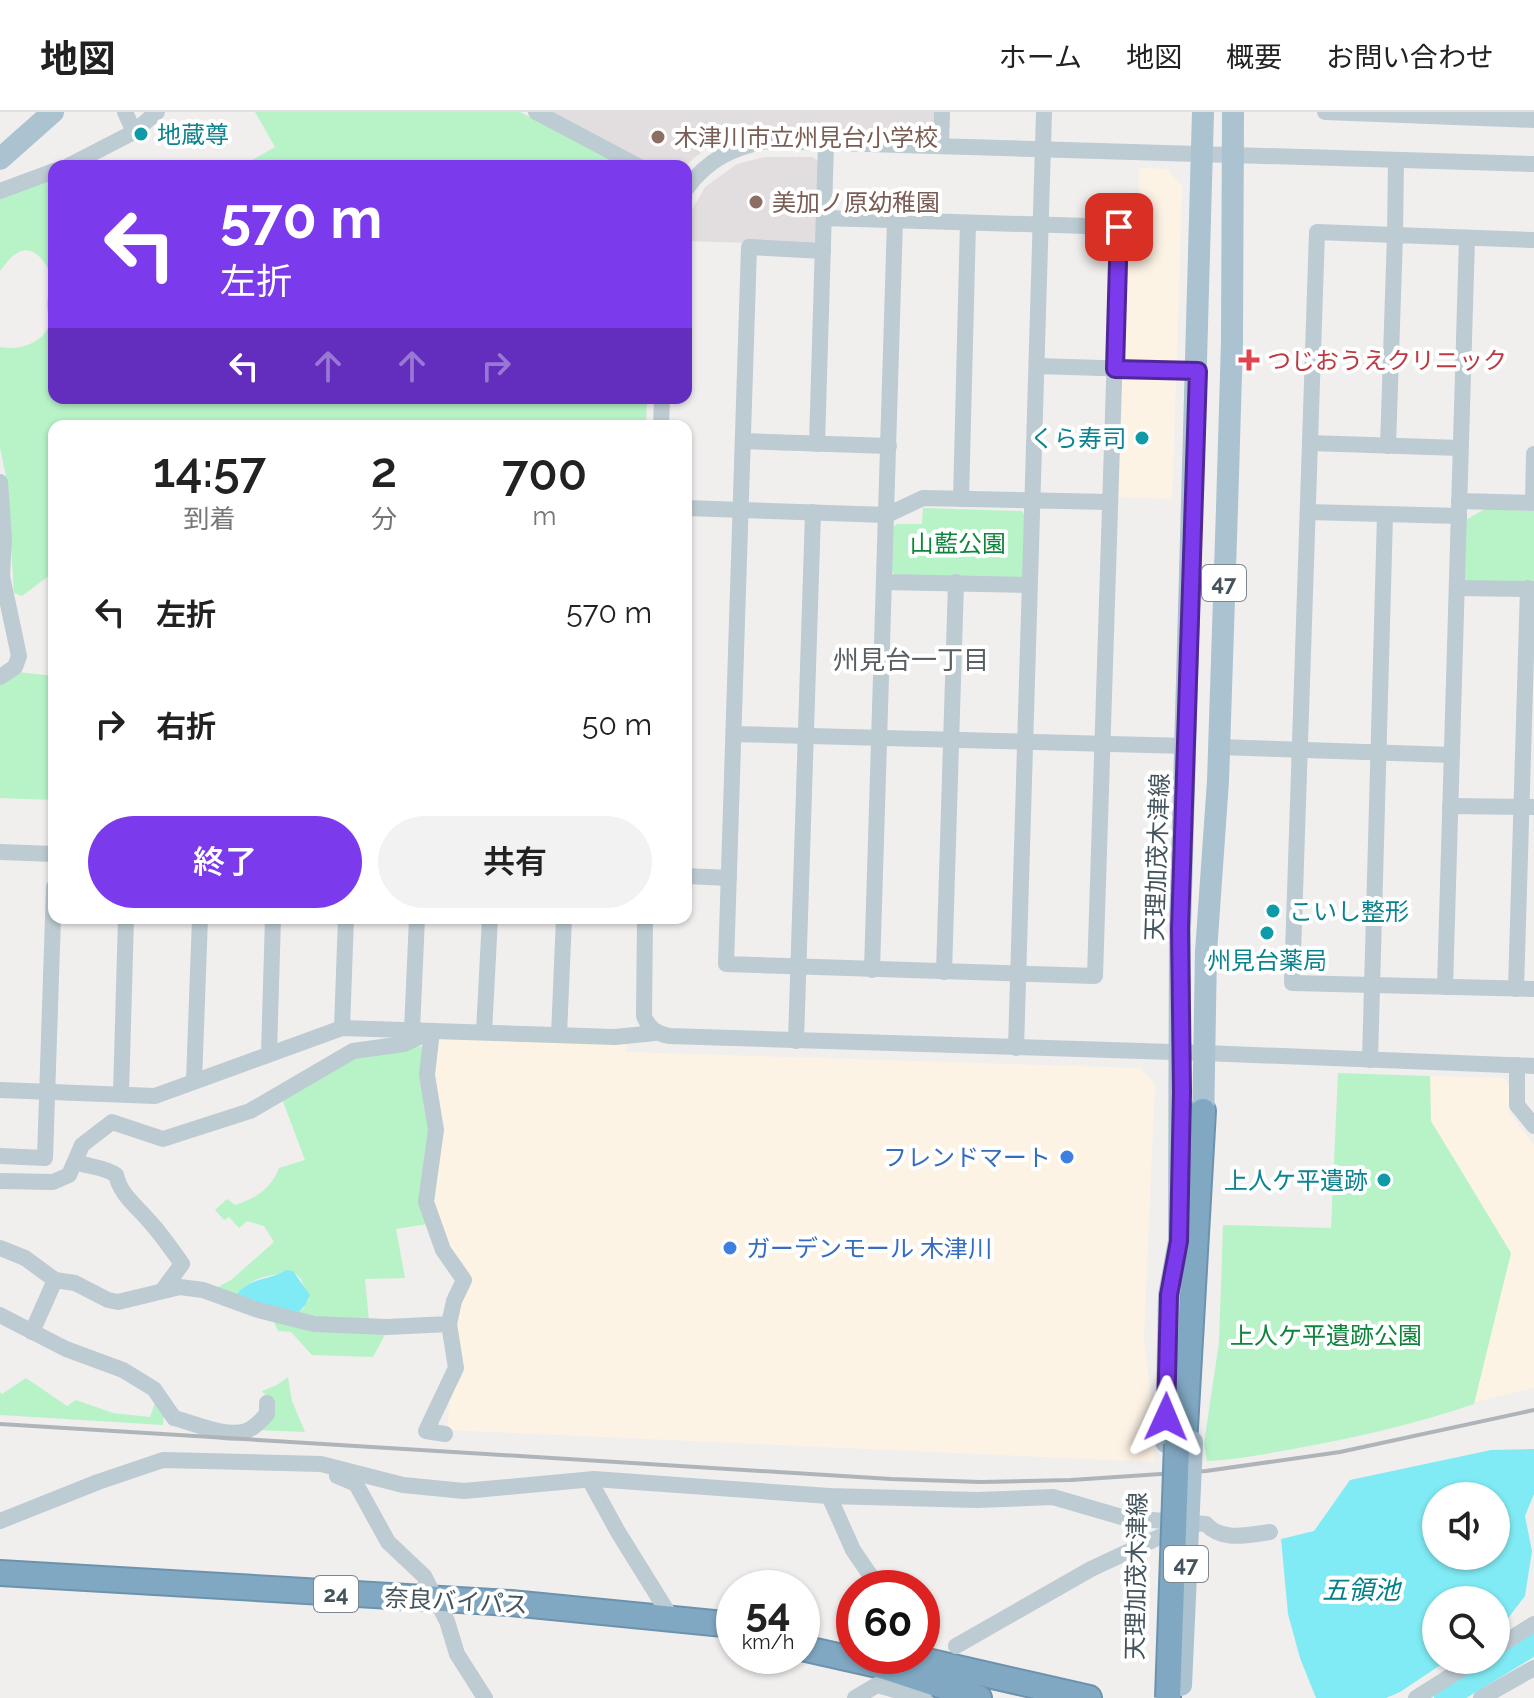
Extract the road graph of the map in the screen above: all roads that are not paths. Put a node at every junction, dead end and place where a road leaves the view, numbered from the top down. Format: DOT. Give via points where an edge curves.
graph roads {
  1 [pos="53,112"];
  2 [pos="125,112"];
  3 [pos="157,112"];
  4 [pos="536,112"];
  5 [pos="942,112"];
  6 [pos="1044,112"];
  7 [pos="1203,112"];
  8 [pos="1233,112"];
  9 [pos="1325,112"];
  10 [pos="1344,112"];
  11 [pos="1413,114"];
  12 [pos="1480,115"];
  13 [pos="1534,120"];
  14 [pos="134,132"];
  15 [pos="826,143"];
  16 [pos="941,145"];
  17 [pos="1043,149"];
  18 [pos="1203,153"];
  19 [pos="1234,154"];
  20 [pos="0,159"];
  21 [pos="80,160"];
  22 [pos="627,160"];
  23 [pos="1396,160"];
  24 [pos="1534,164"];
  25 [pos="48,173"];
  26 [pos="692,180"];
  27 [pos="0,191"];
  28 [pos="824,218"];
  29 [pos="895,220"];
  30 [pos="968,223"];
  31 [pos="1041,225"];
  32 [pos="1395,235"];
  33 [pos="1467,238"];
  34 [pos="1534,240"];
  35 [pos="823,251"];
  36 [pos="1037,366"];
  37 [pos="1115,369"];
  38 [pos="1198,371"];
  39 [pos="743,441"];
  40 [pos="1310,443"];
  41 [pos="817,444"];
  42 [pos="889,446"];
  43 [pos="1388,446"];
  44 [pos="1460,448"];
  45 [pos="1534,454"];
  46 [pos="0,482"];
  47 [pos="961,499"];
  48 [pos="1032,501"];
  49 [pos="1109,502"];
  50 [pos="1533,503"];
  51 [pos="692,508"];
  52 [pos="1459,509"];
  53 [pos="741,510"];
  54 [pos="813,512"];
  55 [pos="1308,512"];
  56 [pos="887,515"];
  57 [pos="1385,515"];
  58 [pos="884,582"];
  59 [pos="956,582"];
  60 [pos="1029,585"];
  61 [pos="1457,588"];
  62 [pos="1531,588"];
  63 [pos="0,677"];
  64 [pos="734,734"];
  65 [pos="806,736"];
  66 [pos="881,738"];
  67 [pos="952,740"];
  68 [pos="1025,741"];
  69 [pos="1103,744"];
  70 [pos="1186,746"];
  71 [pos="1218,747"];
  72 [pos="1300,751"];
  73 [pos="1378,753"];
  74 [pos="1452,755"];
  75 [pos="1450,806"];
  76 [pos="1528,807"];
  77 [pos="0,852"];
  78 [pos="48,854"];
  79 [pos="692,876"];
  80 [pos="729,878"];
  81 [pos="53,924"];
  82 [pos="126,924"];
  83 [pos="200,924"];
  84 [pos="273,924"];
  85 [pos="346,924"];
  86 [pos="417,924"];
  87 [pos="490,924"];
  88 [pos="564,924"];
  89 [pos="645,924"];
  90 [pos="799,968"];
  91 [pos="872,970"];
  92 [pos="944,972"];
  93 [pos="1017,974"];
  94 [pos="1373,985"];
  95 [pos="1445,987"];
  96 [pos="1516,989"];
  97 [pos="1534,989"];
  98 [pos="342,1028"];
  99 [pos="412,1030"];
  100 [pos="432,1031"];
  101 [pos="484,1032"];
  102 [pos="655,1033"];
  103 [pos="559,1035"];
  104 [pos="796,1041"];
  105 [pos="1016,1048"];
  106 [pos="1182,1052"];
  107 [pos="269,1053"];
  108 [pos="1204,1053"];
  109 [pos="1370,1060"];
  110 [pos="1526,1066"];
  111 [pos="194,1081"];
  112 [pos="0,1090"];
  113 [pos="47,1092"];
  114 [pos="121,1094"];
  115 [pos="1203,1111"];
  116 [pos="1534,1126"];
  117 [pos="0,1156"];
  118 [pos="76,1162"];
  119 [pos="0,1181"];
  120 [pos="1179,1241"];
  121 [pos="0,1248"];
  122 [pos="55,1280"];
  123 [pos="162,1291"];
  124 [pos="0,1315"];
  125 [pos="449,1324"];
  126 [pos="32,1332"];
  127 [pos="267,1403"];
  128 [pos="225,1431"];
  129 [pos="445,1434"];
  130 [pos="1179,1443"];
  131 [pos="237,1462"];
  132 [pos="306,1465"];
  133 [pos="590,1481"];
  134 [pos="829,1496"];
  135 [pos="0,1521"];
  136 [pos="1177,1522"];
  137 [pos="1270,1532"];
  138 [pos="867,1570"];
  139 [pos="0,1573"];
  140 [pos="437,1601"];
  141 [pos="672,1619"];
  142 [pos="716,1623"];
  143 [pos="1534,1624"];
  144 [pos="716,1630"];
  145 [pos="1510,1639"];
  146 [pos="956,1646"];
  147 [pos="1534,1668"];
  148 [pos="920,1674"];
  149 [pos="1454,1674"];
  150 [pos="1171,1694"];
  151 [pos="485,1698"];
  152 [pos="855,1698"];
  153 [pos="979,1698"];
  154 [pos="1089,1698"];
  155 [pos="1416,1698"];
  156 [pos="1481,1698"];
  1 -- 20 [label="main road"];
  2 -- 14 [label="street"];
  3 -- 14 [label="street"];
  4 -- 22 [label="street"];
  5 -- 16 [label="street"];
  6 -- 17 [label="street"];
  7 -- 18 [label="main road, 天理加茂木津線 / 47"];
  8 -- 19 [label="main road, 47"];
  9 -- 10 [label="street"];
  10 -- 11 [label="street"];
  11 -- 12 [label="street"];
  12 -- 13 [label="street"];
  14 -- 21 [label="street"];
  15 -- 16 [label="street"];
  15 -- 26 [label="street" via="767,141 739,147"];
  15 -- 28 [label="street"];
  16 -- 17 [label="street"];
  17 -- 18 [label="street"];
  17 -- 31 [label="street"];
  18 -- 19 [label="street"];
  18 -- 38 [label="main road, 天理加茂木津線 / 47"];
  19 -- 23 [label="street"];
  19 -- 71 [label="main road, 47"];
  23 -- 24 [label="street"];
  23 -- 32 [label="street"];
  25 -- 27 [label="street"];
  28 -- 29 [label="street"];
  28 -- 35 [label="street"];
  29 -- 30 [label="street"];
  29 -- 42 [label="street"];
  30 -- 31 [label="street"];
  30 -- 47 [label="street"];
  31 -- 36 [label="street"];
  31 -- 37 [label="street" via="1119,227"];
  32 -- 33 [label="street"];
  32 -- 40 [label="street" via="1317,232"];
  32 -- 43 [label="street"];
  33 -- 34 [label="street"];
  33 -- 44 [label="street"];
  35 -- 39 [label="street" via="749,247"];
  35 -- 41 [label="street"];
  36 -- 37 [label="street"];
  36 -- 48 [label="street"];
  37 -- 38 [label="street"];
  37 -- 49 [label="street"];
  38 -- 70 [label="main road, 天理加茂木津線 / 47"];
  39 -- 41 [label="street"];
  39 -- 53 [label="street"];
  40 -- 43 [label="street"];
  40 -- 55 [label="street"];
  41 -- 42 [label="street"];
  42 -- 56 [label="street"];
  43 -- 44 [label="street"];
  44 -- 52 [label="street"];
  45 -- 50 [label="street"];
  46 -- 63 [label="street" via="2,576 19,656 15,667"];
  47 -- 48 [label="street"];
  47 -- 56 [label="street" via="923,498"];
  48 -- 49 [label="street"];
  48 -- 60 [label="street"];
  49 -- 69 [label="street"];
  50 -- 52 [label="street"];
  51 -- 53 [label="street"];
  52 -- 57 [label="street"];
  52 -- 61 [label="street"];
  53 -- 54 [label="street"];
  53 -- 64 [label="street"];
  54 -- 56 [label="street"];
  54 -- 65 [label="street"];
  55 -- 57 [label="street"];
  55 -- 72 [label="street"];
  56 -- 58 [label="street"];
  57 -- 73 [label="street"];
  58 -- 59 [label="street"];
  58 -- 66 [label="street"];
  59 -- 60 [label="street"];
  59 -- 67 [label="street"];
  60 -- 68 [label="street"];
  61 -- 62 [label="street"];
  61 -- 74 [label="street"];
  62 -- 76 [label="street"];
  64 -- 65 [label="street"];
  64 -- 80 [label="street"];
  65 -- 66 [label="street"];
  65 -- 90 [label="street"];
  66 -- 67 [label="street"];
  66 -- 91 [label="street"];
  67 -- 68 [label="street"];
  67 -- 92 [label="street"];
  68 -- 69 [label="street"];
  68 -- 93 [label="street"];
  69 -- 70 [label="street"];
  69 -- 93 [label="street" via="1095,976"];
  70 -- 106 [label="main road, 天理加茂木津線 / 47"];
  71 -- 72 [label="street"];
  71 -- 108 [label="main road, 47"];
  72 -- 73 [label="street"];
  72 -- 94 [label="street" via="1292,983"];
  73 -- 74 [label="street"];
  73 -- 94 [label="street"];
  74 -- 75 [label="street"];
  75 -- 76 [label="street"];
  75 -- 95 [label="street"];
  76 -- 96 [label="street"];
  77 -- 78 [label="street"];
  79 -- 80 [label="street"];
  80 -- 90 [label="street" via="726,964"];
  81 -- 113 [label="street"];
  82 -- 114 [label="street"];
  83 -- 111 [label="street"];
  84 -- 107 [label="street"];
  85 -- 98 [label="street"];
  86 -- 99 [label="street"];
  87 -- 101 [label="street"];
  88 -- 103 [label="street"];
  89 -- 102 [label="street" via="643,1005"];
  90 -- 91 [label="street"];
  90 -- 104 [label="street"];
  91 -- 92 [label="street"];
  92 -- 93 [label="street"];
  93 -- 105 [label="street"];
  94 -- 95 [label="street"];
  94 -- 109 [label="street"];
  95 -- 96 [label="street"];
  96 -- 97 [label="street"];
  98 -- 99 [label="street"];
  98 -- 107 [label="street"];
  99 -- 100 [label="street"];
  100 -- 101 [label="street"];
  100 -- 118 [label="street" via="404,1044 353,1051 250,1111 163,1139 112,1122 82,1145"];
  100 -- 125 [label="street" via="427,1075 436,1130 426,1202 443,1250 464,1280"];
  101 -- 103 [label="street"];
  102 -- 103 [label="street"];
  102 -- 104 [label="street"];
  104 -- 105 [label="street"];
  105 -- 106 [label="street"];
  106 -- 108 [label="street"];
  106 -- 120 [label="main road, 天理加茂木津線 / 47"];
  107 -- 111 [label="street"];
  108 -- 109 [label="street"];
  108 -- 115 [label="main road, 47"];
  109 -- 110 [label="street"];
  110 -- 116 [label="street" via="1517,1105"];
  111 -- 114 [label="street" via="155,1096"];
  112 -- 113 [label="street"];
  113 -- 114 [label="street"];
  113 -- 117 [label="street" via="45,1158"];
  115 -- 130 [label="highway"];
  118 -- 119 [label="street" via="69,1175 53,1182"];
  118 -- 123 [label="street" via="116,1175 134,1208 182,1264"];
  120 -- 130 [label="highway"];
  121 -- 122 [label="street"];
  122 -- 123 [label="street" via="118,1302"];
  122 -- 126 [label="street"];
  123 -- 125 [label="street" via="203,1290 314,1324"];
  124 -- 126 [label="street"];
  125 -- 129 [label="street" via="456,1368 426,1431"];
  126 -- 128 [label="street" via="154,1389 174,1418"];
  127 -- 128 [label="street" via="267,1414 256,1425 244,1432"];
  128 -- 131 [label="street"];
  130 -- 150 [label="highway, bridge"];
  131 -- 132 [label="street"];
  131 -- 135 [label="street" via="150,1463"];
  132 -- 133 [label="street" via="464,1491"];
  132 -- 140 [label="street" via="356,1484 388,1542 424,1576"];
  133 -- 134 [label="street"];
  133 -- 141 [label="street"];
  134 -- 136 [label="street" via="1053,1497 1125,1518"];
  134 -- 138 [label="street"];
  136 -- 137 [label="street" via="1206,1524 1214,1533 1239,1536"];
  136 -- 146 [label="street" via="1168,1533 1091,1569"];
  139 -- 140 [label="highway, 奈良バイパス / 24"];
  140 -- 141 [label="highway, 奈良バイパス / 24"];
  140 -- 151 [label="street" via="457,1654"];
  141 -- 142 [label="highway, 奈良バイパス / 24"];
  141 -- 144 [label="highway, 奈良バイパス / 24"];
  143 -- 145 [label="street"];
  147 -- 156 [label="street"];
  148 -- 152 [label="street" via="877,1685"];
  148 -- 153 [label="highway"];
  148 -- 154 [label="highway"];
  149 -- 155 [label="street"];
}
